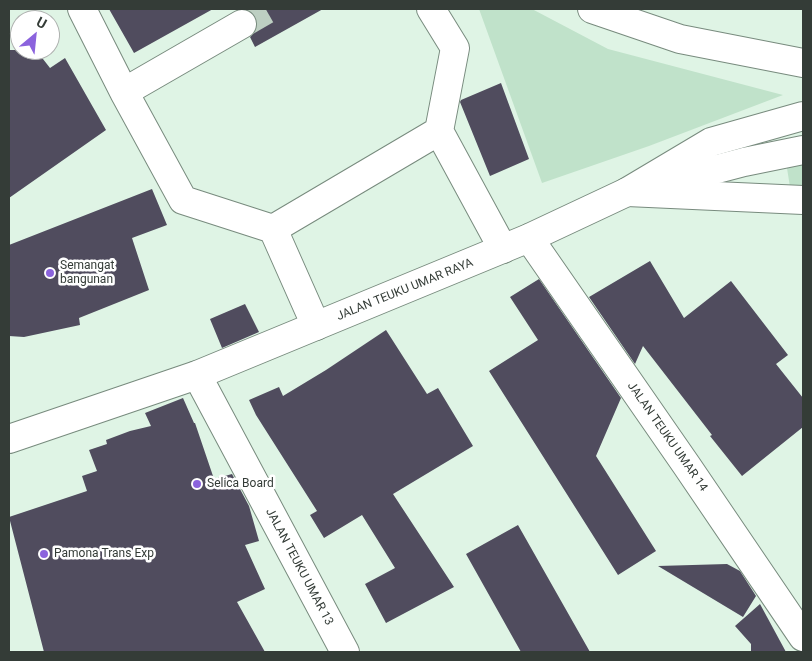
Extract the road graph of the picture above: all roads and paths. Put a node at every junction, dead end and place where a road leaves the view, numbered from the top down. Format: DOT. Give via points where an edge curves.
graph roads {
  1 [pos="82,9"];
  2 [pos="431,9"];
  3 [pos="592,9"];
  4 [pos="242,24"];
  5 [pos="803,63"];
  6 [pos="124,92"];
  7 [pos="803,116"];
  8 [pos="439,131"];
  9 [pos="803,150"];
  10 [pos="627,192"];
  11 [pos="803,200"];
  12 [pos="273,229"];
  13 [pos="529,238"];
  14 [pos="503,250"];
  15 [pos="316,326"];
  16 [pos="197,375"];
  17 [pos="9,439"];
  18 [pos="803,637"];
  19 [pos="345,652"];
  1 -- 6 [label="main road"];
  2 -- 8 [label="main road" via="455,48"];
  3 -- 5 [label="main road" via="680,39"];
  4 -- 6 [label="main road"];
  6 -- 12 [label="main road" via="183,200"];
  7 -- 10 [label="main road" via="711,142"];
  8 -- 12 [label="main road"];
  8 -- 14 [label="main road"];
  9 -- 10 [label="main road, JALAN TEUKU UMAR RAYA"];
  10 -- 11 [label="main road"];
  10 -- 13 [label="main road, JALAN TEUKU UMAR RAYA"];
  12 -- 15 [label="main road"];
  13 -- 14 [label="main road, JALAN TEUKU UMAR RAYA"];
  13 -- 18 [label="main road, JALAN TEUKU UMAR 14"];
  14 -- 15 [label="main road, JALAN TEUKU UMAR RAYA"];
  15 -- 16 [label="main road, JALAN TEUKU UMAR RAYA"];
  16 -- 17 [label="main road, JALAN TEUKU UMAR RAYA"];
  16 -- 19 [label="main road, JALAN TEUKU UMAR 13"];
}
